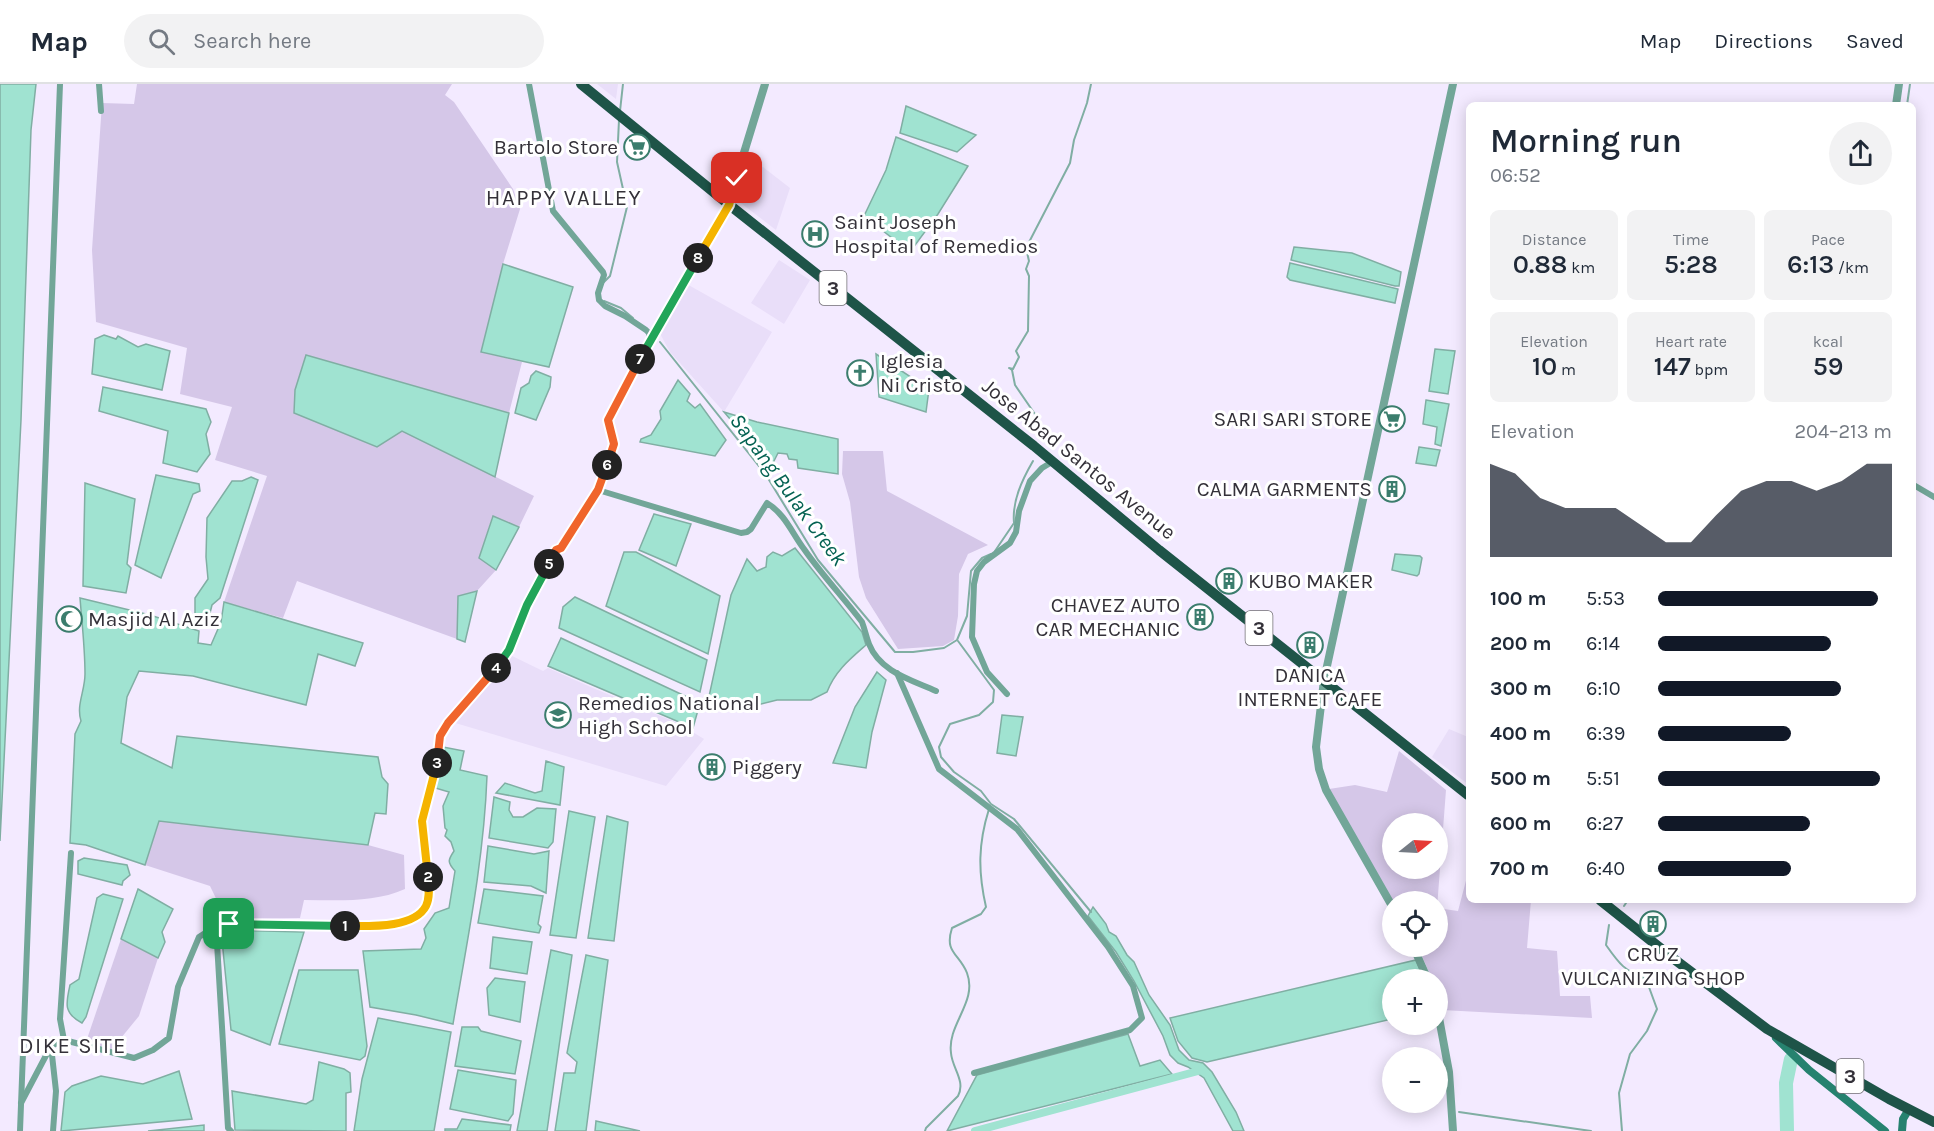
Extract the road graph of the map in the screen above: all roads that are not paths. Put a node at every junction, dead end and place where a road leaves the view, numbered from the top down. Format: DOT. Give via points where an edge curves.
graph roads {
  1 [pos="60,84"];
  2 [pos="99,84"];
  3 [pos="529,84"];
  4 [pos="582,84"];
  5 [pos="765,84"];
  6 [pos="1453,84"];
  7 [pos="1899,84"];
  8 [pos="1896,102"];
  9 [pos="101,111"];
  10 [pos="729,205"];
  11 [pos="650,339"];
  12 [pos="1052,462"];
  13 [pos="1916,486"];
  14 [pos="598,490"];
  15 [pos="1934,497"];
  16 [pos="897,674"];
  17 [pos="1324,680"];
  18 [pos="936,690"];
  19 [pos="1007,694"];
  20 [pos="1466,793"];
  21 [pos="71,853"];
  22 [pos="1383,891"];
  23 [pos="1604,903"];
  24 [pos="216,926"];
  25 [pos="1767,1029"];
  26 [pos="1442,1035"];
  27 [pos="64,1040"];
  28 [pos="51,1046"];
  29 [pos="974,1073"];
  30 [pos="21,1103"];
  31 [pos="1909,1110"];
  32 [pos="1934,1122"];
  33 [pos="20,1131"];
  34 [pos="53,1131"];
  35 [pos="231,1131"];
  36 [pos="1453,1131"];
  37 [pos="1885,1131"];
  38 [pos="1902,1131"];
  1 -- 30 [label="street"];
  2 -- 9 [label="street"];
  3 -- 11 [label="street" via="553,211 603,272 598,297 602,304 646,330"];
  4 -- 10 [label="highway, Jose Abad Santos Avenue / 3"];
  5 -- 10 [label="street"];
  6 -- 17 [label="street"];
  7 -- 8 [label="street"];
  10 -- 11 [label="street"];
  10 -- 12 [label="highway, Jose Abad Santos Avenue / 3"];
  11 -- 14 [label="street" via="608,420 614,444"];
  12 -- 17 [label="highway, Jose Abad Santos Avenue / 3"];
  12 -- 19 [label="street" via="1030,481 1016,532 1010,543 984,562 974,584 972,637 987,672"];
  13 -- 15 [label="street"];
  14 -- 16 [label="street" via="741,533 751,529 766,503 776,508 803,549 862,622 869,644 882,664"];
  14 -- 24 [label="street" via="556,550 509,650 440,736 422,821 429,895 418,916 396,924 367,926"];
  16 -- 18 [label="street"];
  16 -- 29 [label="street" via="939,769 1017,829 1108,947 1133,986 1142,1018 1130,1030"];
  17 -- 20 [label="highway, Jose Abad Santos Avenue / 3"];
  17 -- 22 [label="street" via="1316,747 1319,769 1326,790"];
  21 -- 27 [label="street" via="60,1019"];
  23 -- 25 [label="highway, 3"];
  24 -- 27 [label="street" via="199,937 178,987 169,1038 153,1050 134,1058"];
  24 -- 35 [label="street"];
  25 -- 31 [label="highway, 3"];
  25 -- 37 [label="main road" via="1809,1070"];
  26 -- 36 [label="street"];
  27 -- 28 [label="street"];
  28 -- 30 [label="street"];
  28 -- 34 [label="street" via="56,1091"];
  30 -- 33 [label="street"];
  31 -- 32 [label="highway, 3"];
  31 -- 38 [label="main road"];
}
